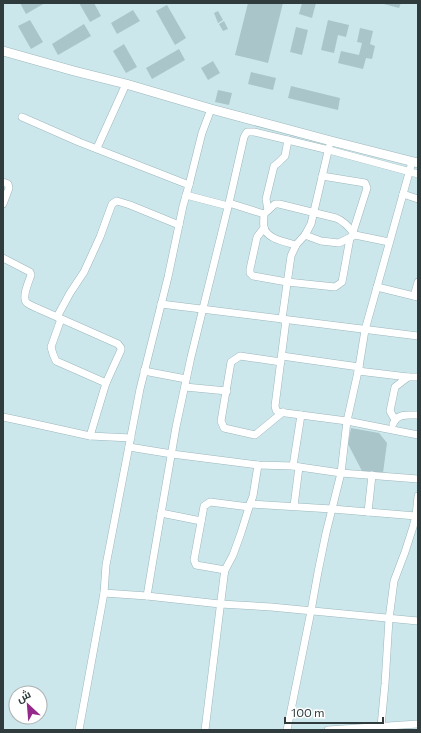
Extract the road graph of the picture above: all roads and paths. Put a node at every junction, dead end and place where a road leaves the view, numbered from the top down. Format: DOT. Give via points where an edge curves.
graph roads {
  1 [pos="3,51"];
  2 [pos="126,84"];
  3 [pos="211,109"];
  4 [pos="22,117"];
  5 [pos="288,140"];
  6 [pos="330,146"];
  7 [pos="97,148"];
  8 [pos="415,162"];
  9 [pos="409,172"];
  10 [pos="418,174"];
  11 [pos="322,176"];
  12 [pos="3,182"];
  13 [pos="189,185"];
  14 [pos="403,194"];
  15 [pos="186,195"];
  16 [pos="418,199"];
  17 [pos="3,204"];
  18 [pos="229,205"];
  19 [pos="266,212"];
  20 [pos="313,213"];
  21 [pos="179,226"];
  22 [pos="264,228"];
  23 [pos="305,235"];
  24 [pos="352,235"];
  25 [pos="389,242"];
  26 [pos="296,245"];
  27 [pos="3,258"];
  28 [pos="287,282"];
  29 [pos="418,282"];
  30 [pos="377,287"];
  31 [pos="416,297"];
  32 [pos="161,304"];
  33 [pos="203,309"];
  34 [pos="59,318"];
  35 [pos="284,319"];
  36 [pos="366,330"];
  37 [pos="418,336"];
  38 [pos="281,359"];
  39 [pos="358,369"];
  40 [pos="144,371"];
  41 [pos="408,377"];
  42 [pos="418,377"];
  43 [pos="186,379"];
  44 [pos="106,383"];
  45 [pos="185,387"];
  46 [pos="227,391"];
  47 [pos="283,412"];
  48 [pos="301,415"];
  49 [pos="418,415"];
  50 [pos="3,417"];
  51 [pos="395,420"];
  52 [pos="347,421"];
  53 [pos="392,430"];
  54 [pos="418,435"];
  55 [pos="90,436"];
  56 [pos="131,438"];
  57 [pos="129,447"];
  58 [pos="172,454"];
  59 [pos="258,465"];
  60 [pos="296,466"];
  61 [pos="342,473"];
  62 [pos="372,475"];
  63 [pos="418,479"];
  64 [pos="418,496"];
  65 [pos="250,505"];
  66 [pos="294,506"];
  67 [pos="332,509"];
  68 [pos="368,512"];
  69 [pos="162,513"];
  70 [pos="416,516"];
  71 [pos="201,521"];
  72 [pos="225,570"];
  73 [pos="104,593"];
  74 [pos="147,596"];
  75 [pos="220,604"];
  76 [pos="311,611"];
  77 [pos="389,618"];
  78 [pos="418,621"];
  79 [pos="418,724"];
  80 [pos="381,726"];
  81 [pos="79,730"];
  82 [pos="205,730"];
  83 [pos="287,730"];
  84 [pos="328,730"];
  1 -- 2 [label="street"];
  2 -- 3 [label="street"];
  2 -- 7 [label="street"];
  3 -- 6 [label="street"];
  3 -- 13 [label="street"];
  4 -- 7 [label="street"];
  5 -- 6 [label="street"];
  5 -- 18 [label="street" via="247,132"];
  5 -- 19 [label="street" via="285,156 274,166 266,199"];
  6 -- 8 [label="street"];
  6 -- 9 [label="street"];
  6 -- 11 [label="street"];
  7 -- 13 [label="street"];
  8 -- 9 [label="street"];
  9 -- 10 [label="street"];
  9 -- 14 [label="street"];
  11 -- 20 [label="street"];
  11 -- 24 [label="street" via="365,183 367,188"];
  12 -- 17 [label="street" via="8,184 9,188"];
  13 -- 15 [label="street"];
  14 -- 16 [label="street"];
  14 -- 25 [label="street"];
  15 -- 18 [label="street"];
  15 -- 21 [label="street"];
  18 -- 19 [label="street"];
  18 -- 33 [label="street"];
  19 -- 20 [label="street" via="275,204 279,204"];
  19 -- 22 [label="street"];
  20 -- 23 [label="street"];
  20 -- 24 [label="street" via="340,220 350,229"];
  21 -- 32 [label="street"];
  21 -- 34 [label="street" via="130,206 113,203 84,272 70,293"];
  22 -- 26 [label="street" via="267,234 276,239"];
  22 -- 28 [label="street" via="257,237 250,273 253,276"];
  23 -- 24 [label="street" via="320,241 339,243"];
  23 -- 26 [label="street"];
  24 -- 25 [label="street"];
  24 -- 28 [label="street" via="342,282 336,287"];
  25 -- 30 [label="street"];
  26 -- 28 [label="street" via="291,256"];
  27 -- 34 [label="street" via="31,273 25,294 27,303"];
  28 -- 35 [label="street"];
  29 -- 31 [label="street"];
  30 -- 31 [label="street"];
  30 -- 36 [label="street"];
  32 -- 33 [label="street"];
  32 -- 40 [label="street"];
  33 -- 35 [label="street"];
  33 -- 43 [label="street"];
  34 -- 44 [label="street" via="51,346 56,361"];
  34 -- 44 [label="street" via="120,346 121,350"];
  35 -- 36 [label="street"];
  35 -- 38 [label="street"];
  36 -- 37 [label="street"];
  36 -- 39 [label="street"];
  38 -- 39 [label="street"];
  38 -- 46 [label="street" via="240,356 231,362"];
  38 -- 47 [label="street" via="275,406 278,412"];
  39 -- 41 [label="street"];
  39 -- 52 [label="street"];
  40 -- 43 [label="street"];
  40 -- 56 [label="street"];
  41 -- 42 [label="street"];
  41 -- 51 [label="street" via="395,387 390,411"];
  43 -- 45 [label="street"];
  44 -- 55 [label="street"];
  45 -- 46 [label="street"];
  45 -- 58 [label="street"];
  46 -- 47 [label="street" via="222,421 224,428 255,435"];
  47 -- 48 [label="street"];
  48 -- 52 [label="street"];
  48 -- 60 [label="street"];
  49 -- 51 [label="street" via="399,416"];
  50 -- 55 [label="street"];
  51 -- 53 [label="street"];
  52 -- 53 [label="street"];
  52 -- 61 [label="street"];
  53 -- 54 [label="street"];
  55 -- 56 [label="street"];
  56 -- 57 [label="street"];
  57 -- 58 [label="street"];
  57 -- 73 [label="street" via="106,565"];
  58 -- 59 [label="street"];
  58 -- 69 [label="street"];
  59 -- 60 [label="street"];
  59 -- 65 [label="street"];
  60 -- 61 [label="street"];
  60 -- 66 [label="street"];
  61 -- 62 [label="street"];
  61 -- 67 [label="street"];
  62 -- 63 [label="street"];
  62 -- 68 [label="street"];
  64 -- 70 [label="street"];
  65 -- 66 [label="street"];
  65 -- 71 [label="street" via="210,502 204,506"];
  65 -- 72 [label="street" via="233,555"];
  66 -- 67 [label="street"];
  67 -- 68 [label="street"];
  67 -- 76 [label="street"];
  68 -- 70 [label="street"];
  69 -- 71 [label="street"];
  69 -- 74 [label="street"];
  70 -- 77 [label="street" via="394,581"];
  71 -- 72 [label="street" via="194,560 196,565"];
  72 -- 75 [label="street"];
  73 -- 74 [label="street"];
  73 -- 81 [label="street"];
  74 -- 75 [label="street"];
  75 -- 76 [label="street"];
  75 -- 82 [label="street"];
  76 -- 77 [label="street"];
  76 -- 83 [label="street"];
  77 -- 78 [label="street"];
  77 -- 80 [label="street"];
  79 -- 80 [label="street"];
  80 -- 84 [label="street"];
}
